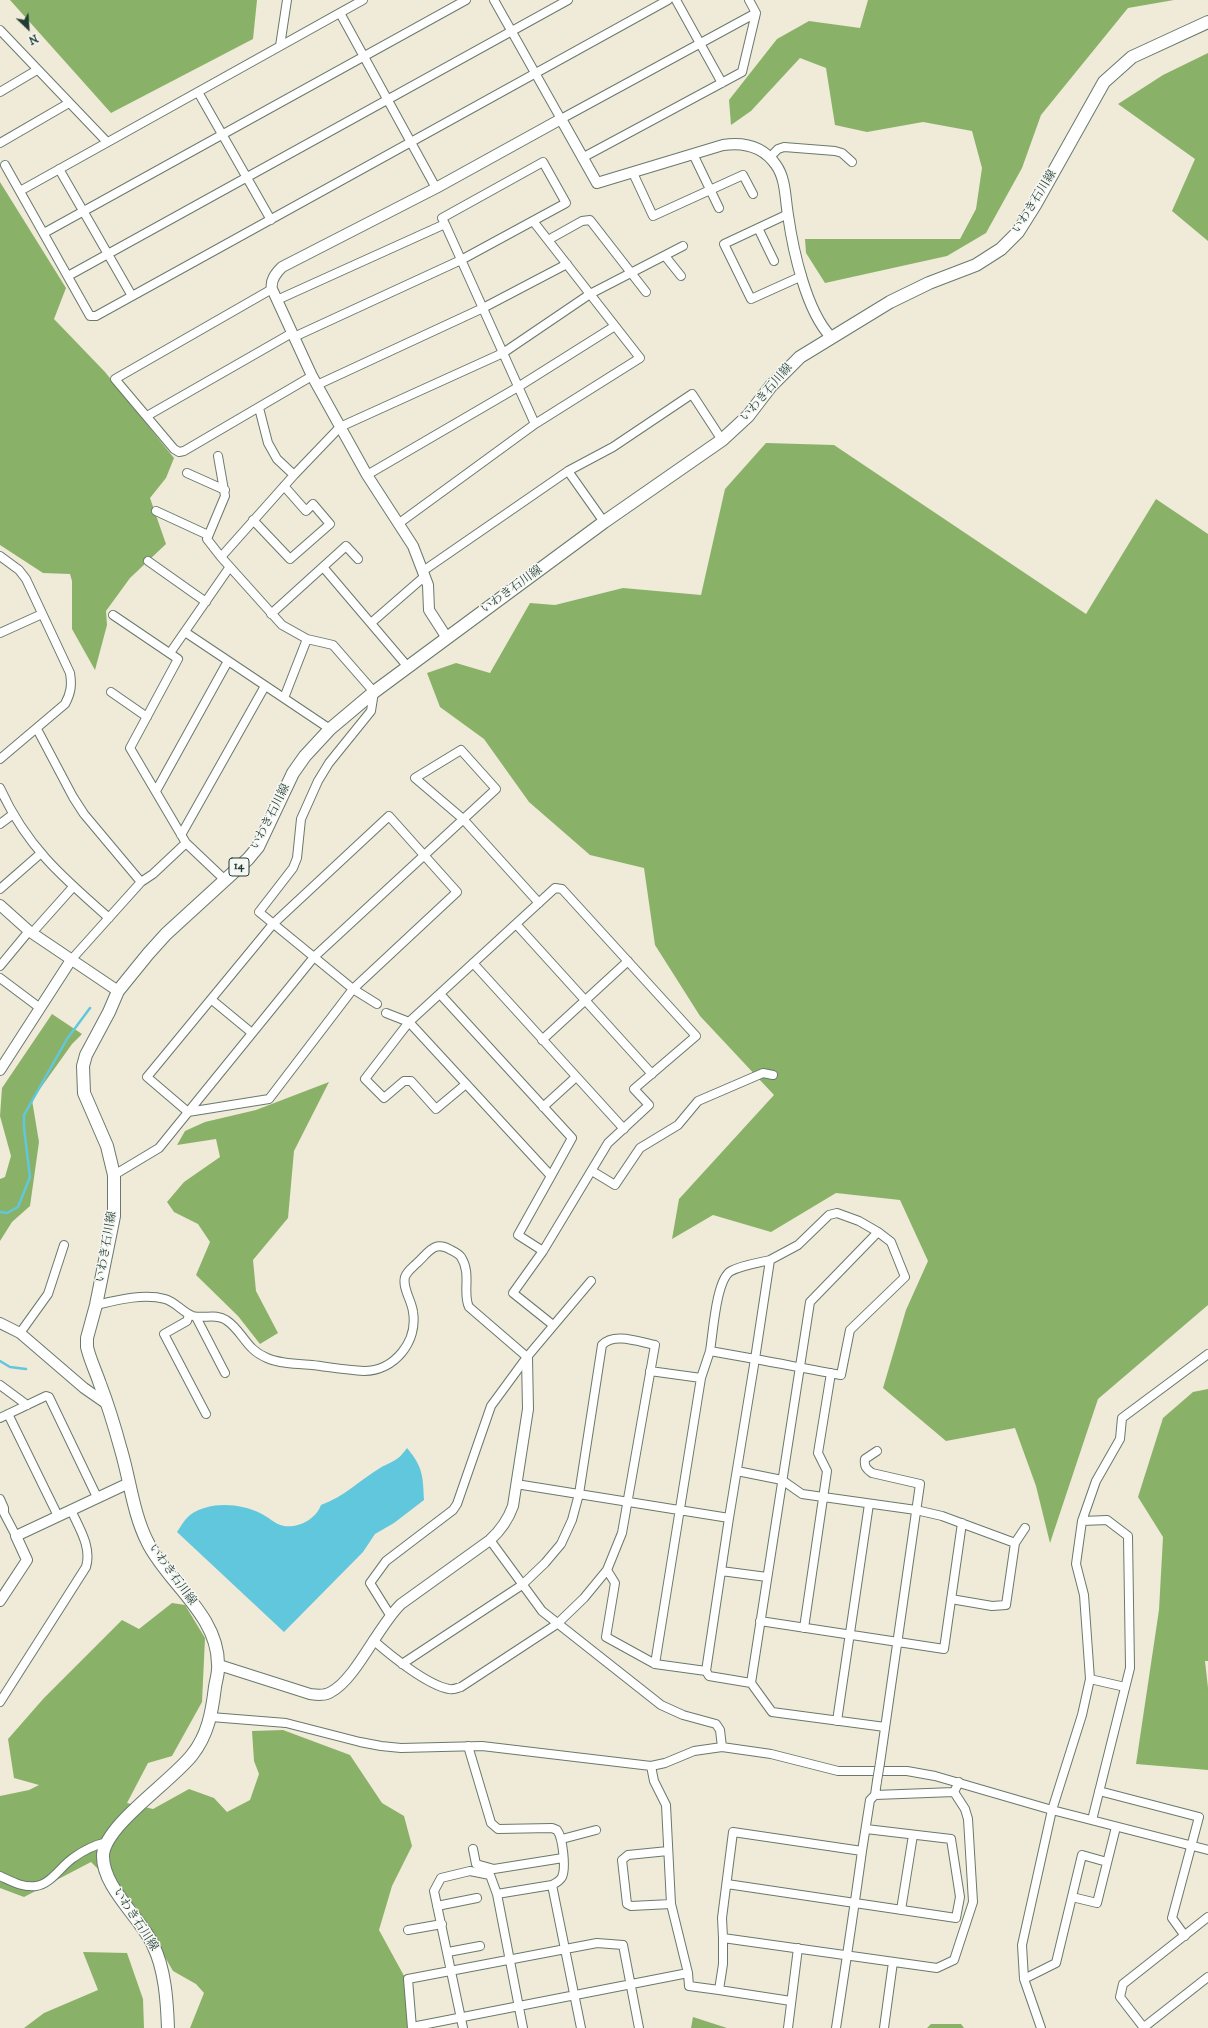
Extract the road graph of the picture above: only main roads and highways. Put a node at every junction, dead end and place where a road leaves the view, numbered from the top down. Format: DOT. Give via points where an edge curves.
graph roads {
  1 [pos="1208,22"];
  2 [pos="168,2028"];
  1 -- 2 [label="main road, いわき石川線 / 14" via="1132,57 1104,82 1035,205 1018,232 1000,249 976,266 929,283 890,302 800,356 771,386 748,416 722,440 604,522 374,692 330,729 293,773 258,847 166,934 118,991 86,1055 82,1081 88,1104 107,1146 114,1175 114,1216 87,1347 107,1404 147,1541 206,1622 213,1636 218,1665 211,1717 200,1743 192,1756 116,1829 103,1854 112,1885 148,1935 158,1955"];
}
